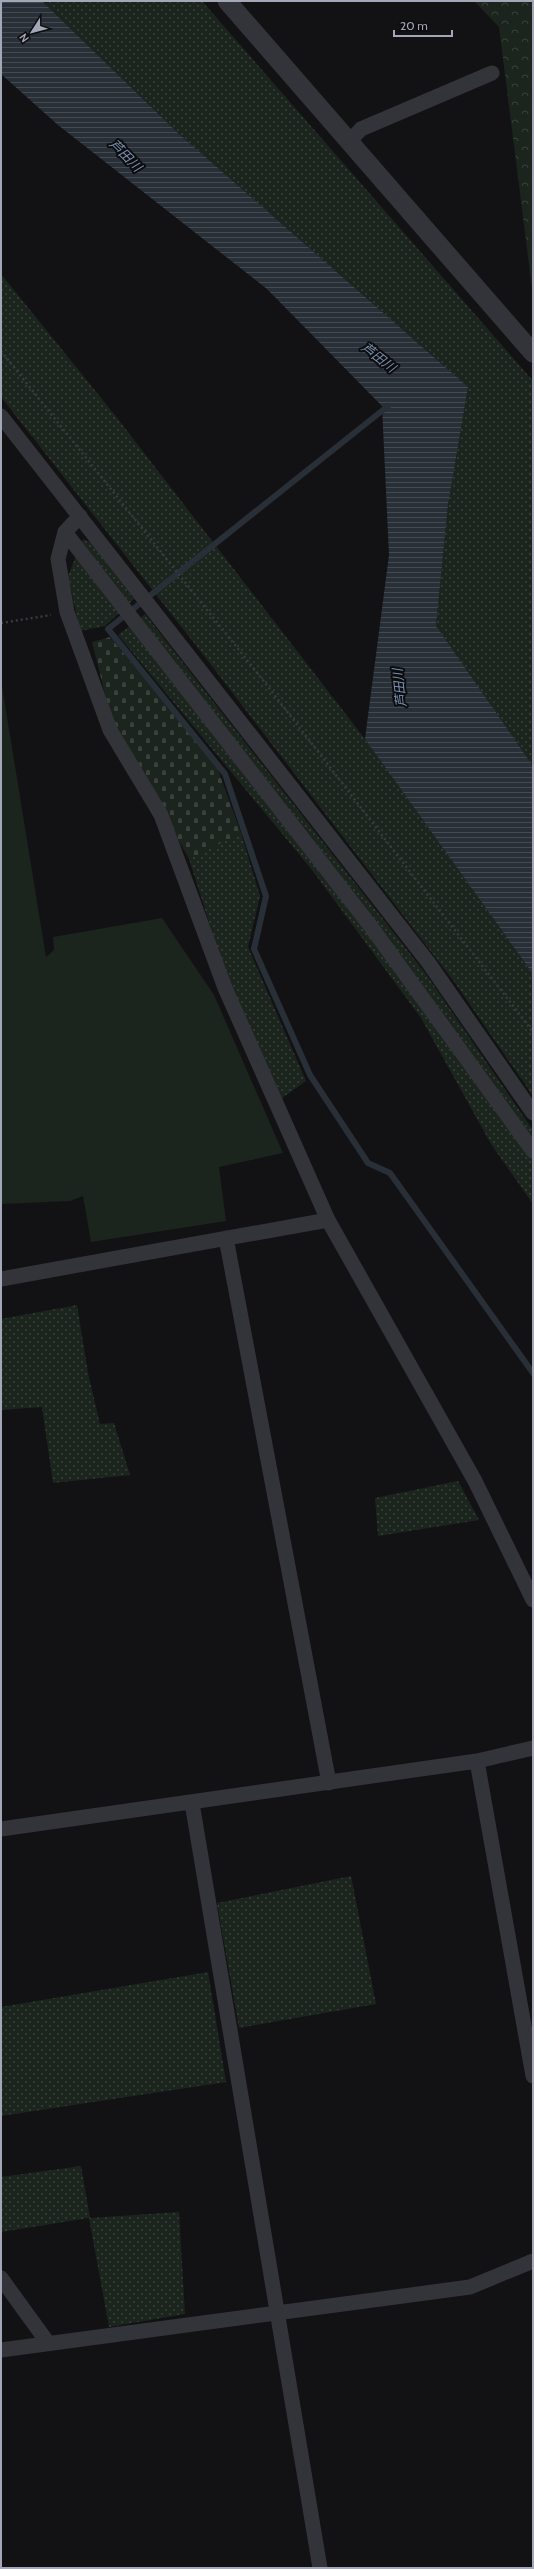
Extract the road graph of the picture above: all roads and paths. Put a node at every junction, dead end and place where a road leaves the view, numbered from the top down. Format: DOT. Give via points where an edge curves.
graph roads {
  1 [pos="227,1"];
  2 [pos="492,73"];
  3 [pos="349,142"];
  4 [pos="1,351"];
  5 [pos="533,353"];
  6 [pos="1,416"];
  7 [pos="80,516"];
  8 [pos="64,532"];
  9 [pos="67,612"];
  10 [pos="1,623"];
  11 [pos="533,1032"];
  12 [pos="533,1113"];
  13 [pos="533,1151"];
  14 [pos="328,1220"];
  15 [pos="226,1238"];
  16 [pos="1,1278"];
  17 [pos="533,1600"];
  18 [pos="533,1748"];
  19 [pos="478,1761"];
  20 [pos="329,1783"];
  21 [pos="192,1803"];
  22 [pos="2,1825"];
  23 [pos="533,2076"];
  24 [pos="533,2262"];
  25 [pos="1,2278"];
  26 [pos="275,2312"];
  27 [pos="48,2343"];
  28 [pos="1,2350"];
  29 [pos="320,2568"];
  1 -- 3 [label="street"];
  2 -- 3 [label="street" via="361,129"];
  3 -- 5 [label="street"];
  4 -- 11 [label="path" via="261,678"];
  6 -- 7 [label="street"];
  7 -- 8 [label="street"];
  7 -- 12 [label="street" via="428,962"];
  8 -- 9 [label="street" via="58,559"];
  8 -- 13 [label="street" via="372,928"];
  9 -- 10 [label="path"];
  9 -- 14 [label="street" via="110,730 161,815 225,988"];
  14 -- 15 [label="street"];
  14 -- 17 [label="street" via="475,1481"];
  15 -- 16 [label="street"];
  15 -- 20 [label="street"];
  18 -- 19 [label="street"];
  19 -- 20 [label="street"];
  19 -- 23 [label="street"];
  20 -- 21 [label="street"];
  21 -- 22 [label="street"];
  21 -- 26 [label="street"];
  24 -- 26 [label="street" via="470,2287"];
  25 -- 27 [label="street"];
  26 -- 27 [label="street"];
  26 -- 29 [label="street"];
  27 -- 28 [label="street"];
}
